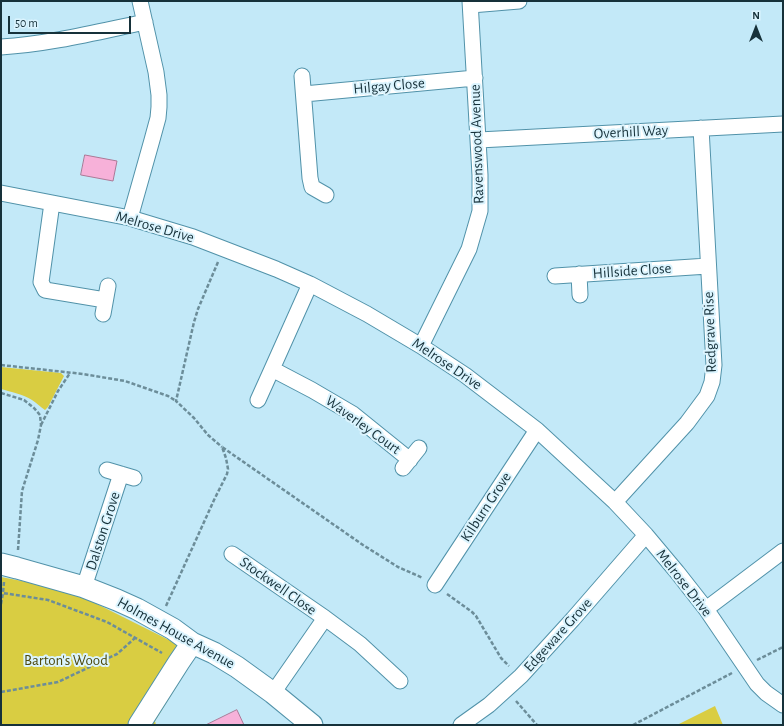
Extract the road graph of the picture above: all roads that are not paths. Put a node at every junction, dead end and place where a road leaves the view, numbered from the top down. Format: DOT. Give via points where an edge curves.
graph roads {
  1 [pos="140,1"];
  2 [pos="519,1"];
  3 [pos="471,3"];
  4 [pos="145,22"];
  5 [pos="1,47"];
  6 [pos="302,76"];
  7 [pos="475,78"];
  8 [pos="304,94"];
  9 [pos="783,124"];
  10 [pos="701,128"];
  11 [pos="478,140"];
  12 [pos="1,193"];
  13 [pos="326,195"];
  14 [pos="52,203"];
  15 [pos="130,218"];
  16 [pos="708,266"];
  17 [pos="579,274"];
  18 [pos="555,276"];
  19 [pos="310,284"];
  20 [pos="580,295"];
  21 [pos="105,300"];
  22 [pos="421,346"];
  23 [pos="272,369"];
  24 [pos="258,400"];
  25 [pos="537,430"];
  26 [pos="411,459"];
  27 [pos="121,474"];
  28 [pos="615,502"];
  29 [pos="646,535"];
  30 [pos="783,551"];
  31 [pos="232,554"];
  32 [pos="8,566"];
  33 [pos="435,585"];
  34 [pos="84,587"];
  35 [pos="706,610"];
  36 [pos="325,618"];
  37 [pos="192,643"];
  38 [pos="400,682"];
  39 [pos="274,694"];
  40 [pos="783,705"];
  41 [pos="139,725"];
  42 [pos="312,725"];
  43 [pos="461,725"];
  1 -- 4 [label="street"];
  2 -- 3 [label="street"];
  3 -- 7 [label="street, Ravenswood Avenue"];
  4 -- 5 [label="street" via="49,42"];
  4 -- 15 [label="street" via="156,72 159,107"];
  6 -- 8 [label="street"];
  7 -- 8 [label="street, Hilgay Close"];
  7 -- 11 [label="street, Ravenswood Avenue"];
  8 -- 13 [label="street" via="310,178 312,186"];
  9 -- 10 [label="street, Overhill Way"];
  10 -- 11 [label="street, Overhill Way"];
  10 -- 16 [label="street, Redgrave Rise"];
  11 -- 22 [label="street, Ravenswood Avenue" via="480,211 475,230 469,249"];
  12 -- 14 [label="street, Melrose Drive"];
  14 -- 15 [label="street, Melrose Drive"];
  14 -- 21 [label="street" via="41,282 45,290"];
  15 -- 19 [label="street, Melrose Drive" via="223,248"];
  16 -- 17 [label="street, Hillside Close"];
  16 -- 28 [label="street, Redgrave Rise" via="714,365 707,396 687,423"];
  17 -- 18 [label="street, Hillside Close"];
  17 -- 20 [label="street"];
  19 -- 22 [label="street, Melrose Drive"];
  19 -- 23 [label="street"];
  22 -- 25 [label="street, Melrose Drive" via="465,375"];
  23 -- 24 [label="street"];
  23 -- 26 [label="street, Waverley Court" via="353,414"];
  25 -- 28 [label="street, Melrose Drive"];
  25 -- 33 [label="street, Kilburn Grove"];
  27 -- 34 [label="street, Dalston Grove"];
  28 -- 29 [label="street, Melrose Drive"];
  29 -- 35 [label="street, Melrose Drive"];
  29 -- 43 [label="street, Edgeware Grove" via="521,676 489,705"];
  30 -- 35 [label="street"];
  31 -- 36 [label="street, Stockwell Close"];
  32 -- 34 [label="main road, Holmes House Avenue"];
  34 -- 37 [label="main road, Holmes House Avenue" via="159,621"];
  35 -- 40 [label="street, Melrose Drive" via="756,684"];
  36 -- 38 [label="street, Stockwell Close" via="360,644"];
  36 -- 39 [label="street, Stockwell Close"];
  37 -- 39 [label="main road, Holmes House Avenue" via="214,652"];
  37 -- 41 [label="main road"];
  39 -- 42 [label="main road, Holmes House Avenue"];
}
